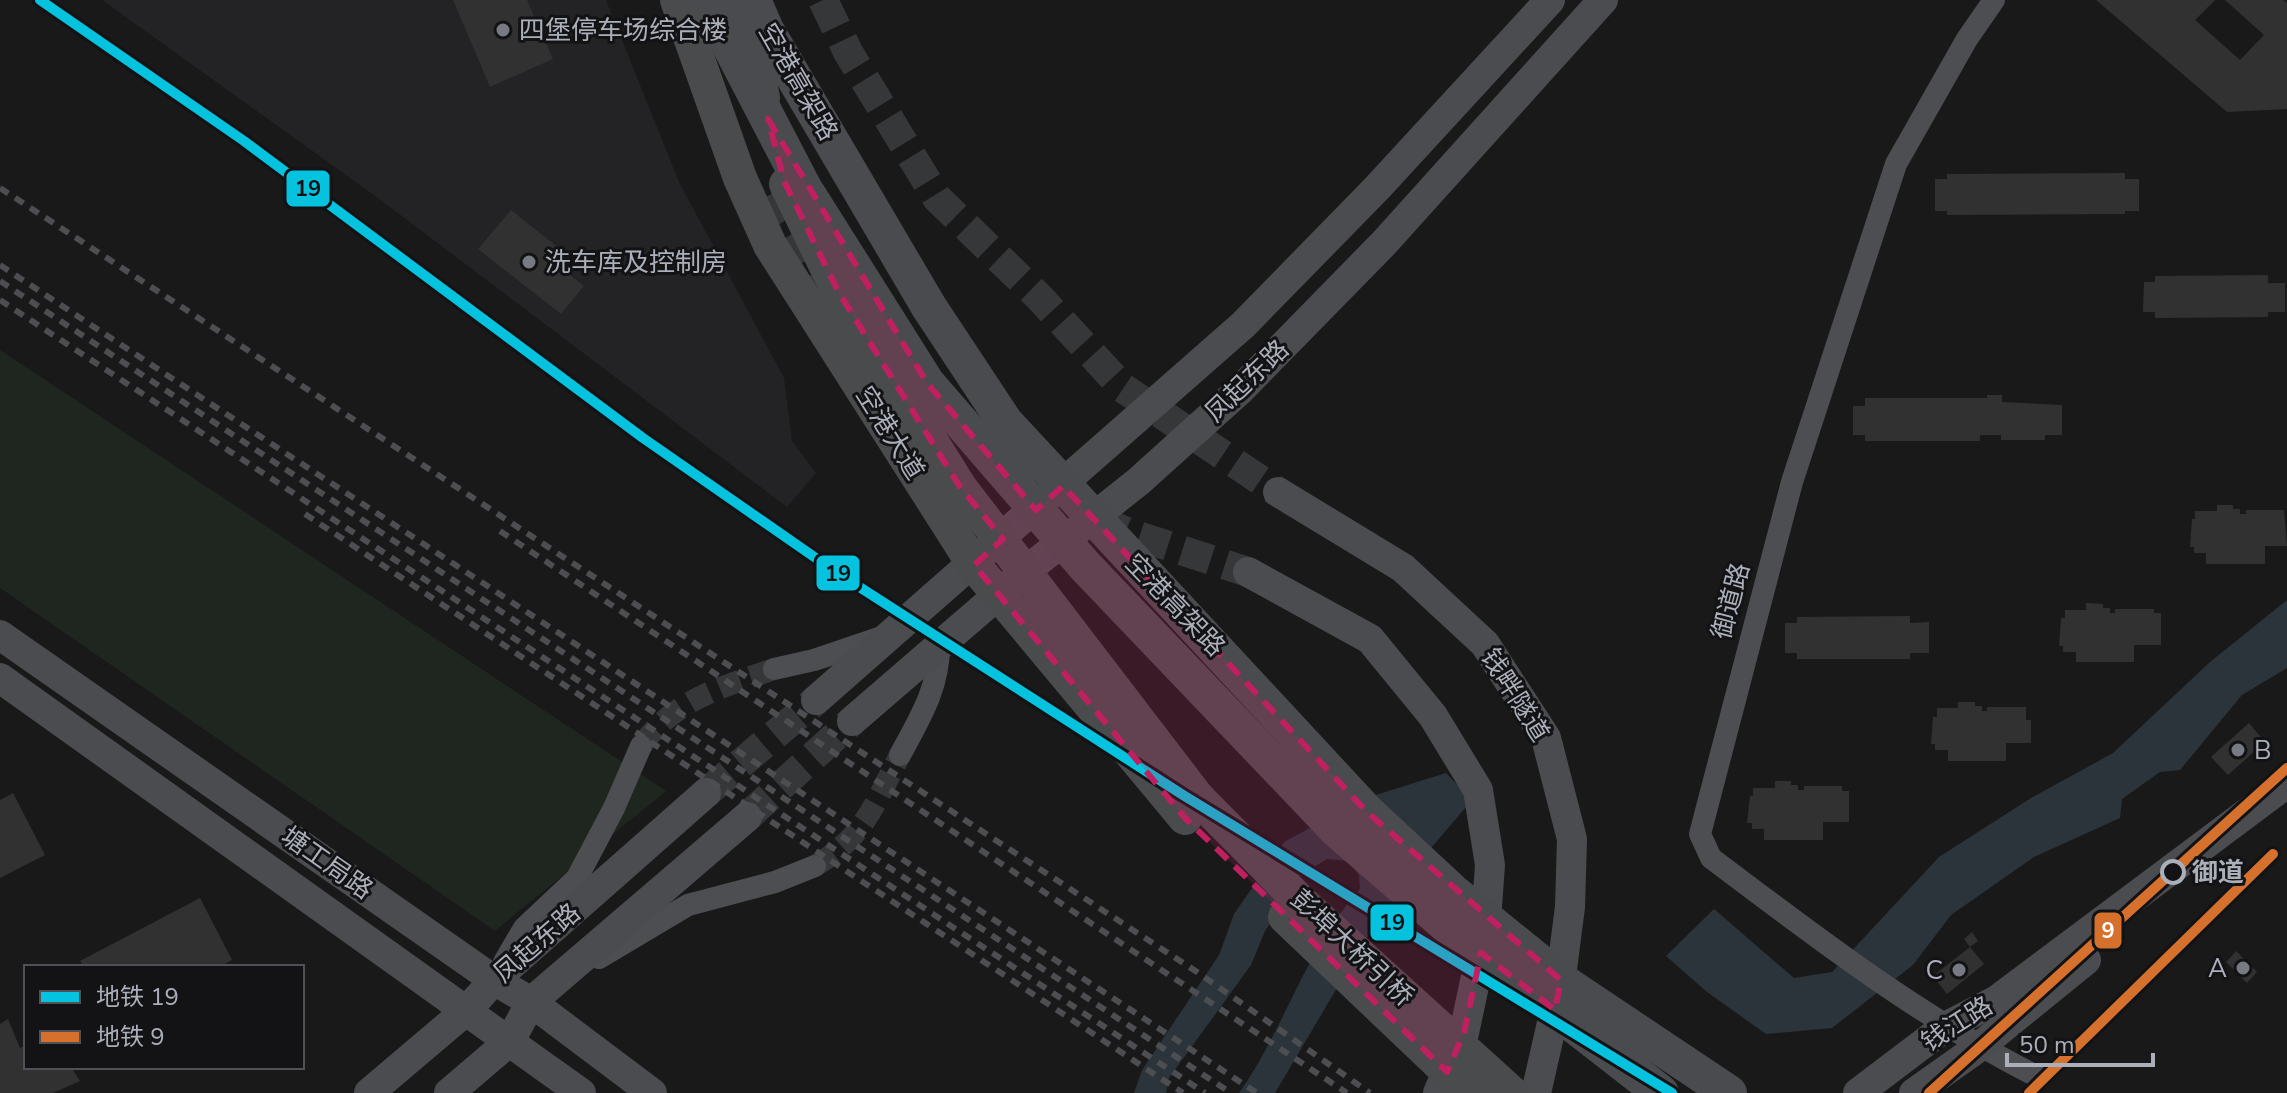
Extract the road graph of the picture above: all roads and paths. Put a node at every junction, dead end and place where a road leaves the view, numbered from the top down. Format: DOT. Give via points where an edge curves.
graph roads {
  1 [pos="677,0"];
  2 [pos="711,0"];
  3 [pos="744,0"];
  4 [pos="753,0"];
  5 [pos="1550,0"];
  6 [pos="1603,0"];
  7 [pos="1994,0"];
  8 [pos="1278,492"];
  9 [pos="1003,539"];
  10 [pos="974,565"];
  11 [pos="1027,570"];
  12 [pos="1248,572"];
  13 [pos="999,595"];
  14 [pos="902,628"];
  15 [pos="0,635"];
  16 [pos="939,646"];
  17 [pos="774,669"];
  18 [pos="0,678"];
  19 [pos="816,700"];
  20 [pos="852,721"];
  21 [pos="641,746"];
  22 [pos="900,755"];
  23 [pos="2287,783"];
  24 [pos="706,793"];
  25 [pos="1191,808"];
  26 [pos="2287,808"];
  27 [pos="747,817"];
  28 [pos="815,866"];
  29 [pos="494,980"];
  30 [pos="531,1002"];
  31 [pos="468,1009"];
  32 [pos="1945,1027"];
  33 [pos="510,1041"];
  34 [pos="1979,1047"];
  35 [pos="2040,1078"];
  36 [pos="369,1093"];
  37 [pos="449,1093"];
  38 [pos="581,1093"];
  39 [pos="652,1093"];
  40 [pos="1438,1093"];
  41 [pos="1470,1093"];
  42 [pos="1512,1093"];
  43 [pos="1536,1093"];
  44 [pos="1661,1093"];
  45 [pos="1729,1093"];
  46 [pos="1858,1093"];
  47 [pos="1914,1093"];
  1 -- 10 [label="main road, 空港大道" via="740,178 770,245"];
  2 -- 44 [label="highway, 空港高架路, bridge" via="804,188 927,383 1085,566 1338,831 1453,931"];
  3 -- 9 [label="main road, 空港大道" via="784,181 839,293 960,487"];
  4 -- 45 [label="highway, 空港高架路, bridge" via="929,307 1005,422 1367,812 1442,882 1569,986"];
  5 -- 9 [label="main road, 凤起东路" via="1243,325"];
  6 -- 11 [label="main road, 凤起东路" via="1384,243 1241,389 1139,481"];
  7 -- 32 [label="street, 御道路" via="1896,164 1792,482 1700,834 1711,858"];
  8 -- 43 [label="main road, 钱畔隧道" via="1403,568 1485,644 1546,738 1572,839 1559,992"];
  9 -- 10 [label="main road, 凤起东路"];
  9 -- 11 [label="main road, 空港大道"];
  10 -- 13 [label="main road, 空港大道"];
  10 -- 14 [label="main road, 凤起东路"];
  11 -- 13 [label="main road, 凤起东路"];
  11 -- 25 [label="main road, 空港大道"];
  12 -- 40 [label="main road" via="1370,639 1433,716 1478,790 1490,865 1485,934 1464,1033"];
  13 -- 16 [label="main road, 凤起东路"];
  13 -- 25 [label="main road, 空港大道"];
  14 -- 17 [label="street"];
  14 -- 19 [label="main road, 凤起东路"];
  15 -- 29 [label="main road, 塘工局路"];
  16 -- 20 [label="main road, 凤起东路"];
  16 -- 22 [label="street" via="932,695"];
  18 -- 31 [label="main road, 塘工局路"];
  21 -- 29 [label="street" via="577,878 524,928"];
  23 -- 32 [label="main road, 钱江路" via="1997,1000"];
  24 -- 29 [label="main road, 凤起东路"];
  25 -- 41 [label="main road, bridge" via="1334,966"];
  25 -- 42 [label="main road, 彭埠大桥引桥, bridge"];
  26 -- 34 [label="main road, 钱江路"];
  27 -- 30 [label="main road, 凤起东路"];
  28 -- 30 [label="street" via="688,905"];
  29 -- 30 [label="main road, 塘工局路"];
  29 -- 31 [label="main road, 凤起东路"];
  30 -- 33 [label="main road, 凤起东路"];
  30 -- 39 [label="main road, 塘工局路"];
  31 -- 33 [label="main road, 塘工局路"];
  31 -- 36 [label="main road, 凤起东路"];
  32 -- 34 [label="street, 御道路"];
  32 -- 46 [label="main road, 钱江路"];
  33 -- 37 [label="main road, 凤起东路"];
  33 -- 38 [label="main road, 塘工局路"];
  34 -- 35 [label="street, 御道路"];
  34 -- 47 [label="main road, 钱江路"];
}
